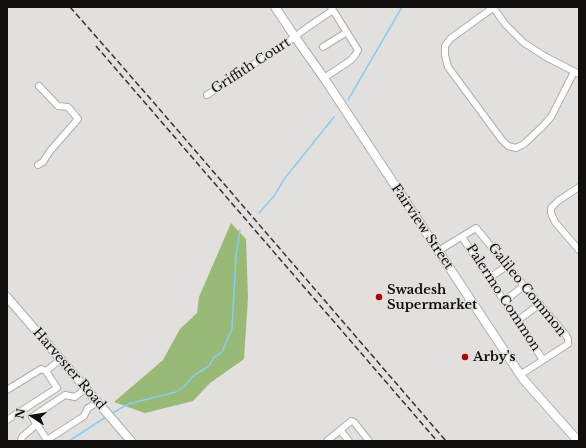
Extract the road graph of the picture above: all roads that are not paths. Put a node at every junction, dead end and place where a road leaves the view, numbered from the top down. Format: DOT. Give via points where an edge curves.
graph roads {
  1 [pos="275,7"];
  2 [pos="494,7"];
  3 [pos="332,8"];
  4 [pos="347,32"];
  5 [pos="295,37"];
  6 [pos="323,47"];
  7 [pos="577,73"];
  8 [pos="324,78"];
  9 [pos="39,86"];
  10 [pos="207,95"];
  11 [pos="38,165"];
  12 [pos="579,187"];
  13 [pos="462,237"];
  14 [pos="579,250"];
  15 [pos="438,251"];
  16 [pos="507,266"];
  17 [pos="489,278"];
  18 [pos="524,286"];
  19 [pos="7,297"];
  20 [pos="504,302"];
  21 [pos="540,304"];
  22 [pos="517,321"];
  23 [pos="61,359"];
  24 [pos="543,360"];
  25 [pos="46,371"];
  26 [pos="520,375"];
  27 [pos="86,388"];
  28 [pos="7,390"];
  29 [pos="98,402"];
  30 [pos="7,420"];
  31 [pos="37,424"];
  32 [pos="340,430"];
  33 [pos="330,440"];
  34 [pos="21,441"];
  35 [pos="131,441"];
  36 [pos="349,441"];
  37 [pos="369,441"];
  38 [pos="578,441"];
  1 -- 5 [label="main road, Fairview Street"];
  2 -- 7 [label="street" via="505,24 524,43"];
  2 -- 7 [label="street" via="450,39 445,46 445,55 448,67 508,146 516,148 524,144 543,126"];
  3 -- 4 [label="street"];
  3 -- 5 [label="street, Griffith Court"];
  4 -- 6 [label="street"];
  4 -- 8 [label="street" via="358,50 350,60"];
  5 -- 8 [label="main road, Fairview Street"];
  5 -- 10 [label="street, Griffith Court"];
  8 -- 15 [label="main road, Fairview Street"];
  9 -- 11 [label="street" via="58,106 68,107 78,119 50,151 44,162"];
  12 -- 14 [label="street" via="558,201 551,208 551,213 555,222"];
  13 -- 15 [label="street, Galileo Common"];
  13 -- 16 [label="street, Galileo Common" via="476,228"];
  13 -- 17 [label="street, Palermo Common"];
  15 -- 26 [label="main road, Fairview Street"];
  16 -- 17 [label="street"];
  16 -- 18 [label="street, Galileo Common"];
  17 -- 20 [label="street, Palermo Common"];
  18 -- 20 [label="street"];
  18 -- 21 [label="street, Galileo Common"];
  19 -- 23 [label="main road, Harvester Road"];
  20 -- 22 [label="street, Palermo Common"];
  21 -- 22 [label="street"];
  21 -- 24 [label="street, Galileo Common" via="568,339 568,344"];
  22 -- 24 [label="street, Palermo Common"];
  23 -- 25 [label="street"];
  23 -- 27 [label="main road, Harvester Road"];
  24 -- 26 [label="street, Galileo Common"];
  25 -- 28 [label="street" via="42,369"];
  25 -- 30 [label="street" via="57,388"];
  26 -- 38 [label="main road, Fairview Street"];
  27 -- 29 [label="main road, Harvester Road"];
  27 -- 31 [label="street" via="75,397 65,395 32,417"];
  29 -- 31 [label="street" via="88,408 84,416 47,440"];
  29 -- 35 [label="main road, Harvester Road"];
  31 -- 34 [label="street" via="22,437"];
  32 -- 33 [label="street"];
  32 -- 36 [label="street"];
  32 -- 37 [label="street" via="351,421 354,422"];
}
